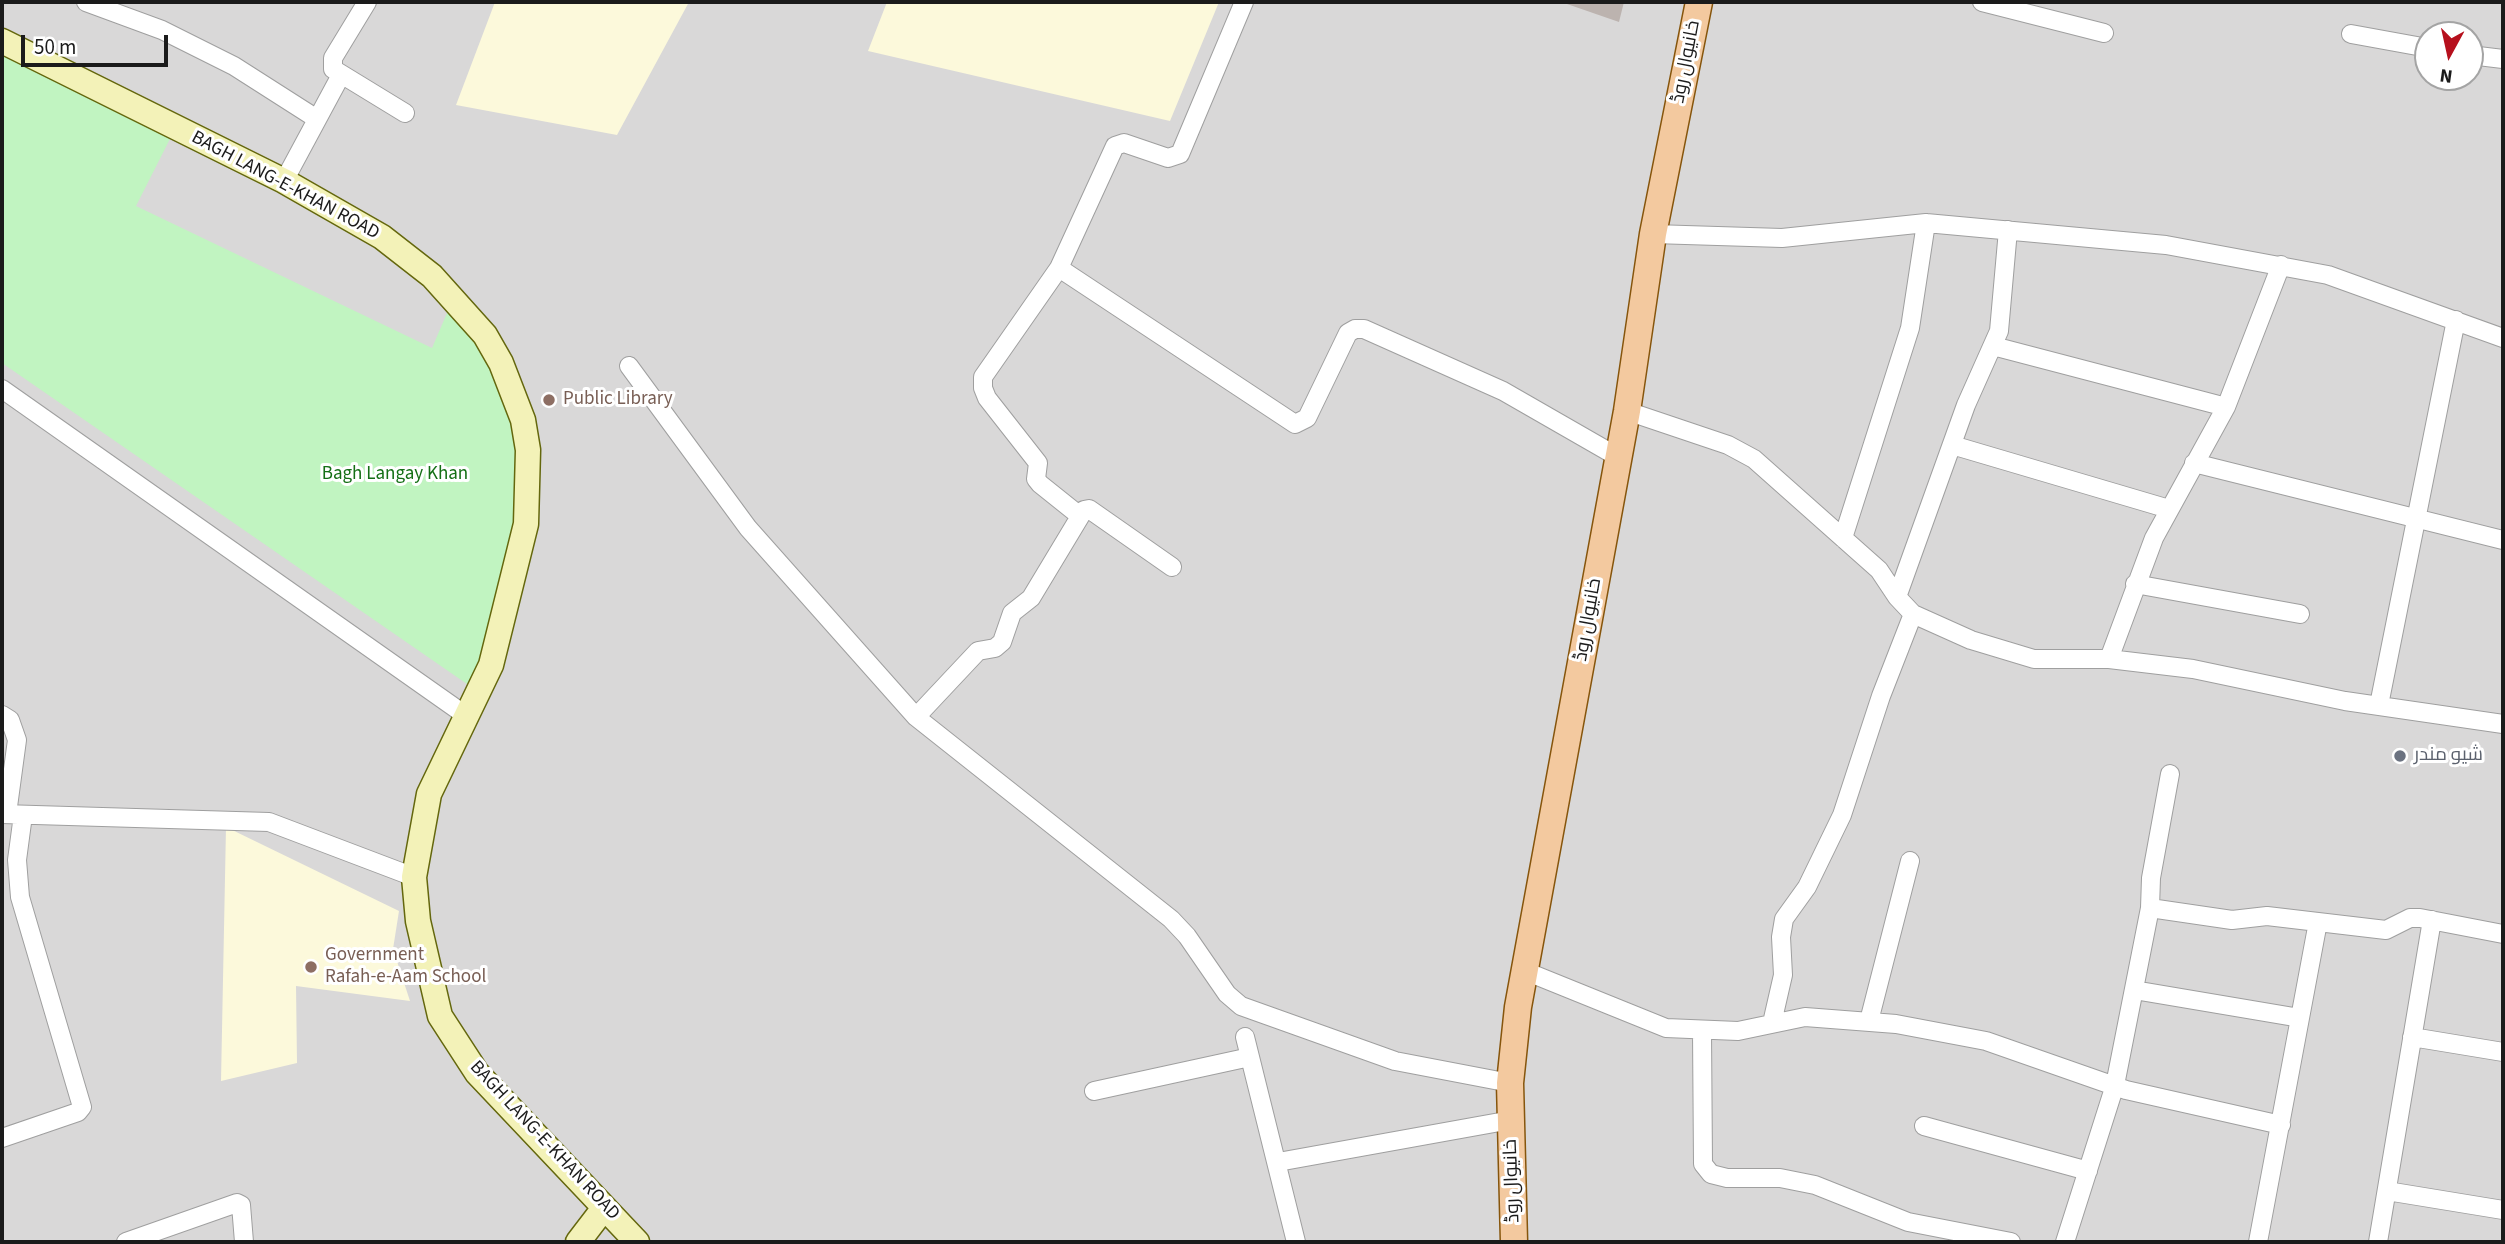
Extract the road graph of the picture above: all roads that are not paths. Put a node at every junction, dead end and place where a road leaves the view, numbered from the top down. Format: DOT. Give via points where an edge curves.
graph roads {
  1 [pos="86,2"];
  2 [pos="366,2"];
  3 [pos="1244,2"];
  4 [pos="1699,2"];
  5 [pos="1982,2"];
  6 [pos="2104,33"];
  7 [pos="2351,34"];
  8 [pos="2,41"];
  9 [pos="2414,45"];
  10 [pos="2484,56"];
  11 [pos="2503,58"];
  12 [pos="341,75"];
  13 [pos="405,113"];
  14 [pos="317,119"];
  15 [pos="284,181"];
  16 [pos="1926,223"];
  17 [pos="2008,230"];
  18 [pos="1653,234"];
  19 [pos="2281,265"];
  20 [pos="1059,268"];
  21 [pos="2456,320"];
  22 [pos="2503,338"];
  23 [pos="1993,346"];
  24 [pos="629,366"];
  25 [pos="2,388"];
  26 [pos="2226,407"];
  27 [pos="1627,411"];
  28 [pos="1952,444"];
  29 [pos="1618,457"];
  30 [pos="2194,463"];
  31 [pos="2169,509"];
  32 [pos="1080,516"];
  33 [pos="2416,520"];
  34 [pos="1843,538"];
  35 [pos="2503,540"];
  36 [pos="1172,568"];
  37 [pos="2136,584"];
  38 [pos="1897,597"];
  39 [pos="1913,614"];
  40 [pos="2300,614"];
  41 [pos="2109,659"];
  42 [pos="2379,705"];
  43 [pos="2,715"];
  44 [pos="468,717"];
  45 [pos="916,717"];
  46 [pos="2503,724"];
  47 [pos="2169,774"];
  48 [pos="11,815"];
  49 [pos="1910,861"];
  50 [pos="414,877"];
  51 [pos="2150,908"];
  52 [pos="2432,920"];
  53 [pos="2318,922"];
  54 [pos="2503,934"];
  55 [pos="1525,971"];
  56 [pos="2134,990"];
  57 [pos="2300,1018"];
  58 [pos="1869,1021"];
  59 [pos="1772,1023"];
  60 [pos="1702,1032"];
  61 [pos="1245,1037"];
  62 [pos="2412,1038"];
  63 [pos="2503,1052"];
  64 [pos="1250,1057"];
  65 [pos="1510,1083"];
  66 [pos="2115,1085"];
  67 [pos="1094,1091"];
  68 [pos="1511,1120"];
  69 [pos="2281,1125"];
  70 [pos="1924,1126"];
  71 [pos="2,1138"];
  72 [pos="1278,1162"];
  73 [pos="2088,1171"];
  74 [pos="2387,1191"];
  75 [pos="604,1208"];
  76 [pos="2503,1210"];
  77 [pos="125,1242"];
  78 [pos="244,1242"];
  79 [pos="579,1242"];
  80 [pos="637,1242"];
  81 [pos="1296,1242"];
  82 [pos="1514,1242"];
  83 [pos="2011,1242"];
  84 [pos="2065,1242"];
  85 [pos="2258,1242"];
  86 [pos="2378,1242"];
  1 -- 14 [label="street" via="162,30 234,66"];
  2 -- 12 [label="street" via="333,58 333,69"];
  3 -- 20 [label="street" via="1180,154 1168,158 1124,142 1115,146"];
  4 -- 18 [label="main road, خانیوال روڈ"];
  5 -- 6 [label="street"];
  7 -- 9 [label="street"];
  8 -- 15 [label="street, BAGH LANG-E-KHAN ROAD"];
  10 -- 11 [label="street"];
  12 -- 13 [label="street"];
  12 -- 14 [label="street"];
  14 -- 15 [label="street"];
  15 -- 44 [label="street, BAGH LANG-E-KHAN ROAD" via="382,237 432,276 485,335 513,391 528,450 526,524 491,665"];
  16 -- 17 [label="street"];
  16 -- 18 [label="street" via="1782,238"];
  16 -- 34 [label="street" via="1910,328"];
  17 -- 19 [label="street" via="2166,245"];
  17 -- 23 [label="street" via="2002,314"];
  18 -- 27 [label="main road, خانیوال روڈ"];
  19 -- 21 [label="street" via="2348,281"];
  19 -- 26 [label="street"];
  20 -- 29 [label="street" via="1295,424 1307,418 1348,333 1364,329 1503,391"];
  20 -- 32 [label="street" via="989,366 983,388 1038,463 1036,480"];
  21 -- 22 [label="street"];
  21 -- 33 [label="street"];
  23 -- 26 [label="street"];
  23 -- 28 [label="street"];
  24 -- 45 [label="street" via="748,528"];
  25 -- 44 [label="street"];
  26 -- 30 [label="street"];
  27 -- 29 [label="main road, خانیوال روڈ"];
  27 -- 34 [label="street" via="1741,451"];
  28 -- 31 [label="street"];
  28 -- 38 [label="street"];
  29 -- 55 [label="main road, خانیوال روڈ"];
  30 -- 31 [label="street"];
  30 -- 33 [label="street"];
  31 -- 37 [label="street"];
  32 -- 36 [label="street" via="1089,509"];
  32 -- 45 [label="street" via="1031,598 1012,613 1002,642 978,651"];
  33 -- 35 [label="street"];
  33 -- 42 [label="street"];
  34 -- 38 [label="street" via="1880,570"];
  37 -- 40 [label="street"];
  37 -- 41 [label="street"];
  38 -- 39 [label="street"];
  39 -- 41 [label="street" via="2018,656"];
  39 -- 59 [label="street" via="1842,815 1808,887 1784,919 1783,975"];
  41 -- 42 [label="street" via="2193,669"];
  42 -- 46 [label="street"];
  43 -- 48 [label="street" via="10,720 17,740"];
  44 -- 50 [label="street, BAGH LANG-E-KHAN ROAD" via="429,794"];
  45 -- 65 [label="street" via="1171,919 1241,1006 1395,1061"];
  47 -- 51 [label="street"];
  48 -- 50 [label="street" via="269,822"];
  48 -- 71 [label="street" via="20,897 82,1107"];
  49 -- 58 [label="street"];
  50 -- 75 [label="street, BAGH LANG-E-KHAN ROAD" via="420,932 440,1016 477,1073"];
  51 -- 53 [label="street" via="2232,920 2267,916"];
  51 -- 56 [label="street"];
  52 -- 53 [label="street" via="2410,918 2386,930"];
  52 -- 54 [label="street"];
  52 -- 62 [label="street"];
  53 -- 57 [label="street"];
  55 -- 60 [label="street" via="1666,1028"];
  55 -- 65 [label="main road, خانیوال روڈ"];
  56 -- 57 [label="street"];
  56 -- 66 [label="street"];
  57 -- 69 [label="street"];
  58 -- 59 [label="street" via="1805,1017"];
  58 -- 66 [label="street" via="1986,1041"];
  59 -- 60 [label="street" via="1738,1031"];
  60 -- 83 [label="street" via="1703,1164 1711,1174 1815,1185 1908,1222"];
  61 -- 64 [label="street"];
  62 -- 63 [label="street"];
  62 -- 74 [label="street"];
  64 -- 67 [label="street"];
  64 -- 72 [label="street"];
  65 -- 68 [label="main road, خانیوال روڈ"];
  66 -- 69 [label="street"];
  66 -- 73 [label="street"];
  68 -- 72 [label="street"];
  68 -- 82 [label="main road, خانیوال روڈ"];
  69 -- 85 [label="street"];
  70 -- 73 [label="street"];
  72 -- 81 [label="street"];
  73 -- 84 [label="street"];
  74 -- 76 [label="street"];
  74 -- 86 [label="street"];
  75 -- 79 [label="street"];
  75 -- 80 [label="street, BAGH LANG-E-KHAN ROAD"];
  77 -- 78 [label="street" via="237,1203 241,1205"];
}
